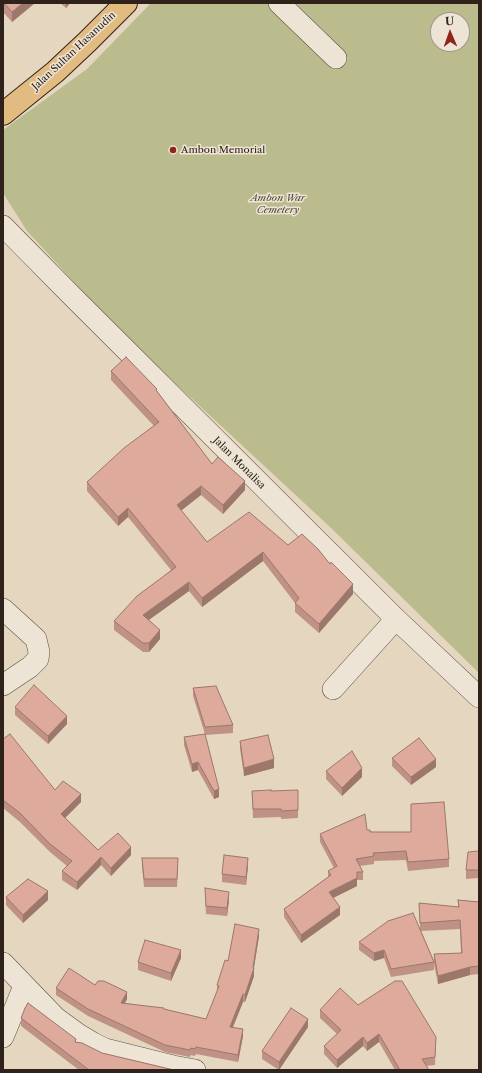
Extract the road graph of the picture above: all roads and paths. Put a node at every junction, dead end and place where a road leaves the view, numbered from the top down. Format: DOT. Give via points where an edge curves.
graph roads {
  1 [pos="126,3"];
  2 [pos="279,3"];
  3 [pos="336,58"];
  4 [pos="3,114"];
  5 [pos="3,226"];
  6 [pos="3,609"];
  7 [pos="396,619"];
  8 [pos="3,685"];
  9 [pos="333,689"];
  10 [pos="479,696"];
  11 [pos="3,964"];
  12 [pos="24,986"];
  13 [pos="3,1037"];
  14 [pos="195,1070"];
  1 -- 4 [label="highway, Jalan Sultan Hasanudin" via="55,72"];
  2 -- 3 [label="street"];
  5 -- 7 [label="street, Jalan Monalisa"];
  6 -- 8 [label="street" via="36,639 39,652 38,659 30,667"];
  7 -- 9 [label="street"];
  7 -- 10 [label="street, Jalan Monalisa"];
  11 -- 12 [label="street"];
  12 -- 13 [label="street"];
  12 -- 14 [label="street" via="56,1018 105,1049"];
}
